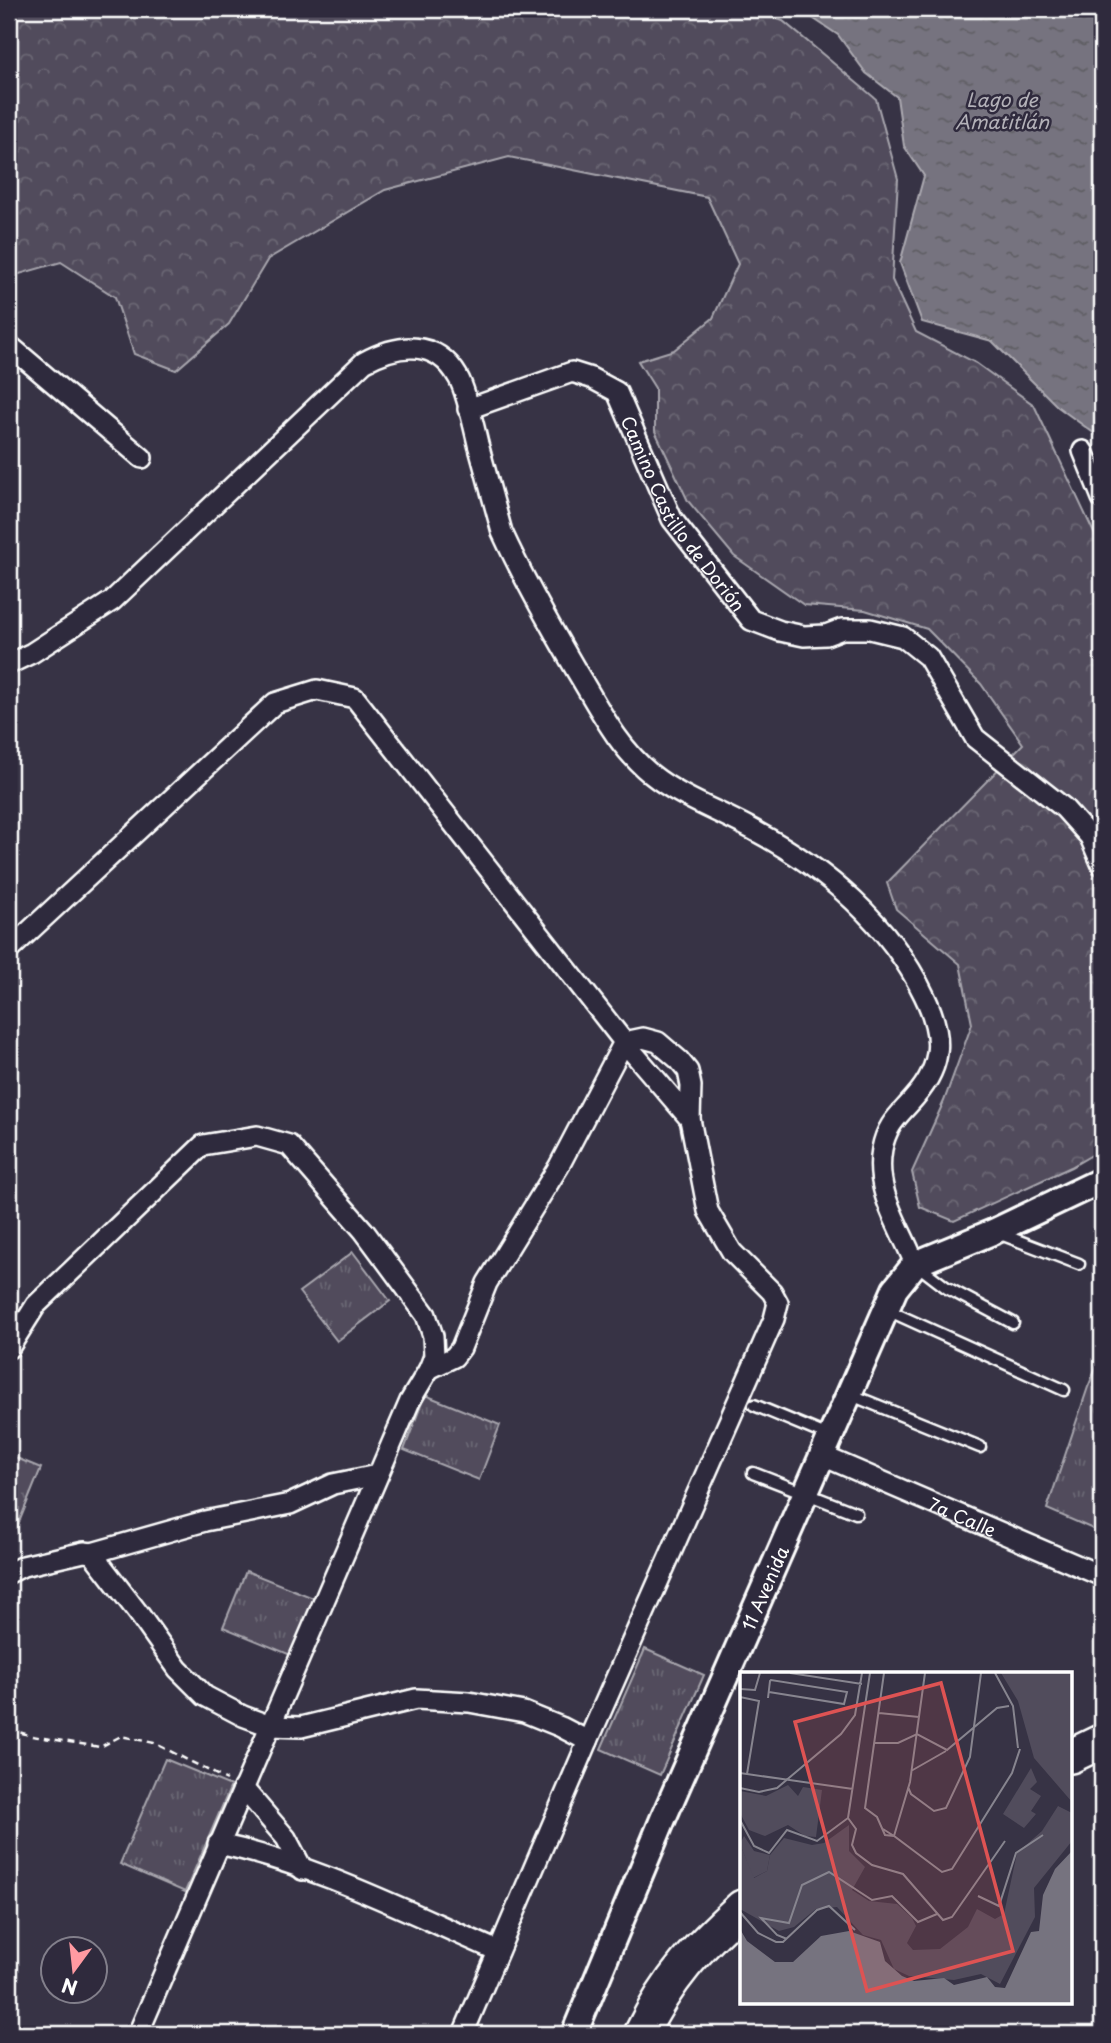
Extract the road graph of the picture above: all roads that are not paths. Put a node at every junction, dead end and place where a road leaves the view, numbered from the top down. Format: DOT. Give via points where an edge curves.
graph roads {
  1 [pos="9,348"];
  2 [pos="468,409"];
  3 [pos="1083,451"];
  4 [pos="142,458"];
  5 [pos="1102,498"];
  6 [pos="9,664"];
  7 [pos="1102,864"];
  8 [pos="9,950"];
  9 [pos="624,1042"];
  10 [pos="690,1119"];
  11 [pos="1102,1180"];
  12 [pos="995,1231"];
  13 [pos="915,1264"];
  14 [pos="1079,1264"];
  15 [pos="885,1309"];
  16 [pos="1013,1322"];
  17 [pos="9,1348"];
  18 [pos="429,1369"];
  19 [pos="1064,1390"];
  20 [pos="849,1394"];
  21 [pos="754,1405"];
  22 [pos="827,1447"];
  23 [pos="980,1447"];
  24 [pos="752,1473"];
  25 [pos="377,1475"];
  26 [pos="806,1494"];
  27 [pos="856,1513"];
  28 [pos="92,1553"];
  29 [pos="9,1573"];
  30 [pos="1102,1576"];
  31 [pos="1102,1722"];
  32 [pos="270,1726"];
  33 [pos="1072,1737"];
  34 [pos="587,1741"];
  35 [pos="1102,1741"];
  36 [pos="1072,1756"];
  37 [pos="243,1788"];
  38 [pos="218,1844"];
  39 [pos="303,1870"];
  40 [pos="740,1909"];
  41 [pos="740,1934"];
  42 [pos="498,1951"];
  43 [pos="138,2034"];
  44 [pos="463,2034"];
  45 [pos="574,2034"];
  46 [pos="641,2034"];
  47 [pos="663,2034"];
  1 -- 4 [label="street"];
  2 -- 6 [label="street" via="459,377 437,354 399,348 364,362 112,601"];
  2 -- 7 [label="street, Camino Castillo de Dorión" via="572,372 617,392 672,519 751,620 804,636 870,629 903,637 928,657 975,738 1064,808 1090,837"];
  2 -- 13 [label="street" via="506,543 630,755 666,786 758,832 833,883 890,938 925,996 937,1035 937,1060 924,1086 891,1121 881,1166 886,1200"];
  3 -- 5 [label="street"];
  8 -- 9 [label="street" via="275,704 317,690 355,698"];
  9 -- 10 [label="street"];
  9 -- 10 [label="street" via="643,1038 658,1042 680,1060 691,1086"];
  9 -- 18 [label="street" via="559,1166 486,1283 461,1348 454,1357"];
  10 -- 34 [label="street" via="708,1211 732,1252 778,1303"];
  11 -- 12 [label="street"];
  12 -- 13 [label="street"];
  12 -- 14 [label="lane"];
  13 -- 15 [label="street, 11 Avenida"];
  13 -- 16 [label="lane" via="947,1288"];
  15 -- 19 [label="lane"];
  15 -- 20 [label="street, 11 Avenida"];
  17 -- 18 [label="street" via="36,1305 203,1145 257,1136 289,1145 364,1231 426,1315 433,1336"];
  18 -- 25 [label="street"];
  20 -- 22 [label="street, 11 Avenida"];
  20 -- 23 [label="lane"];
  21 -- 22 [label="lane"];
  22 -- 26 [label="street, 11 Avenida"];
  22 -- 30 [label="street, 7a Calle"];
  24 -- 26 [label="lane"];
  25 -- 28 [label="street" via="333,1484 290,1504 205,1521"];
  25 -- 32 [label="street"];
  26 -- 27 [label="lane"];
  26 -- 45 [label="street, 11 Avenida"];
  28 -- 29 [label="street" via="23,1566"];
  28 -- 32 [label="street" via="178,1669 205,1696"];
  31 -- 33 [label="highway"];
  32 -- 34 [label="street" via="301,1727 416,1699 524,1712"];
  32 -- 37 [label="street"];
  34 -- 42 [label="street"];
  35 -- 36 [label="highway"];
  37 -- 38 [label="street"];
  37 -- 39 [label="street" via="286,1838"];
  38 -- 39 [label="street" via="250,1850"];
  38 -- 43 [label="street"];
  39 -- 42 [label="street"];
  40 -- 46 [label="highway" via="674,1976"];
  41 -- 47 [label="highway" via="695,1983"];
  42 -- 44 [label="street"];
}
